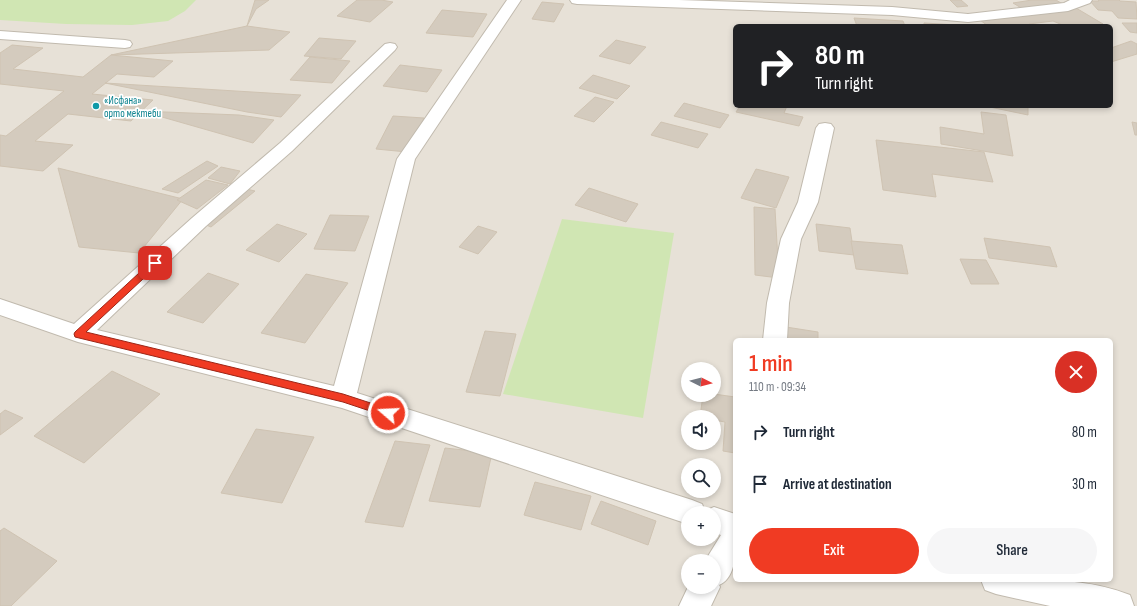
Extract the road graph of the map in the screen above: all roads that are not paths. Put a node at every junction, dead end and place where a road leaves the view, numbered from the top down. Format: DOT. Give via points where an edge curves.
graph roads {
  1 [pos="514,0"];
  2 [pos="577,0"];
  3 [pos="1085,0"];
  4 [pos="801,5"];
  5 [pos="0,35"];
  6 [pos="126,44"];
  7 [pos="390,47"];
  8 [pos="825,128"];
  9 [pos="0,307"];
  10 [pos="78,334"];
  11 [pos="775,338"];
  12 [pos="343,398"];
  13 [pos="681,509"];
  14 [pos="721,522"];
  15 [pos="733,526"];
  16 [pos="733,541"];
  17 [pos="721,561"];
  18 [pos="1005,582"];
  19 [pos="701,594"];
  20 [pos="694,606"];
  21 [pos="1119,606"];
  1 -- 12 [label="street" via="406,159"];
  2 -- 4 [label="street"];
  3 -- 4 [label="street" via="1068,7 968,18"];
  5 -- 6 [label="street"];
  7 -- 10 [label="street" via="286,147 198,222"];
  8 -- 11 [label="street" via="808,202 791,239 778,303"];
  9 -- 10 [label="street"];
  10 -- 12 [label="street"];
  12 -- 13 [label="street"];
  14 -- 15 [label="street"];
  16 -- 17 [label="street"];
  18 -- 21 [label="street"];
  19 -- 20 [label="street"];
}
